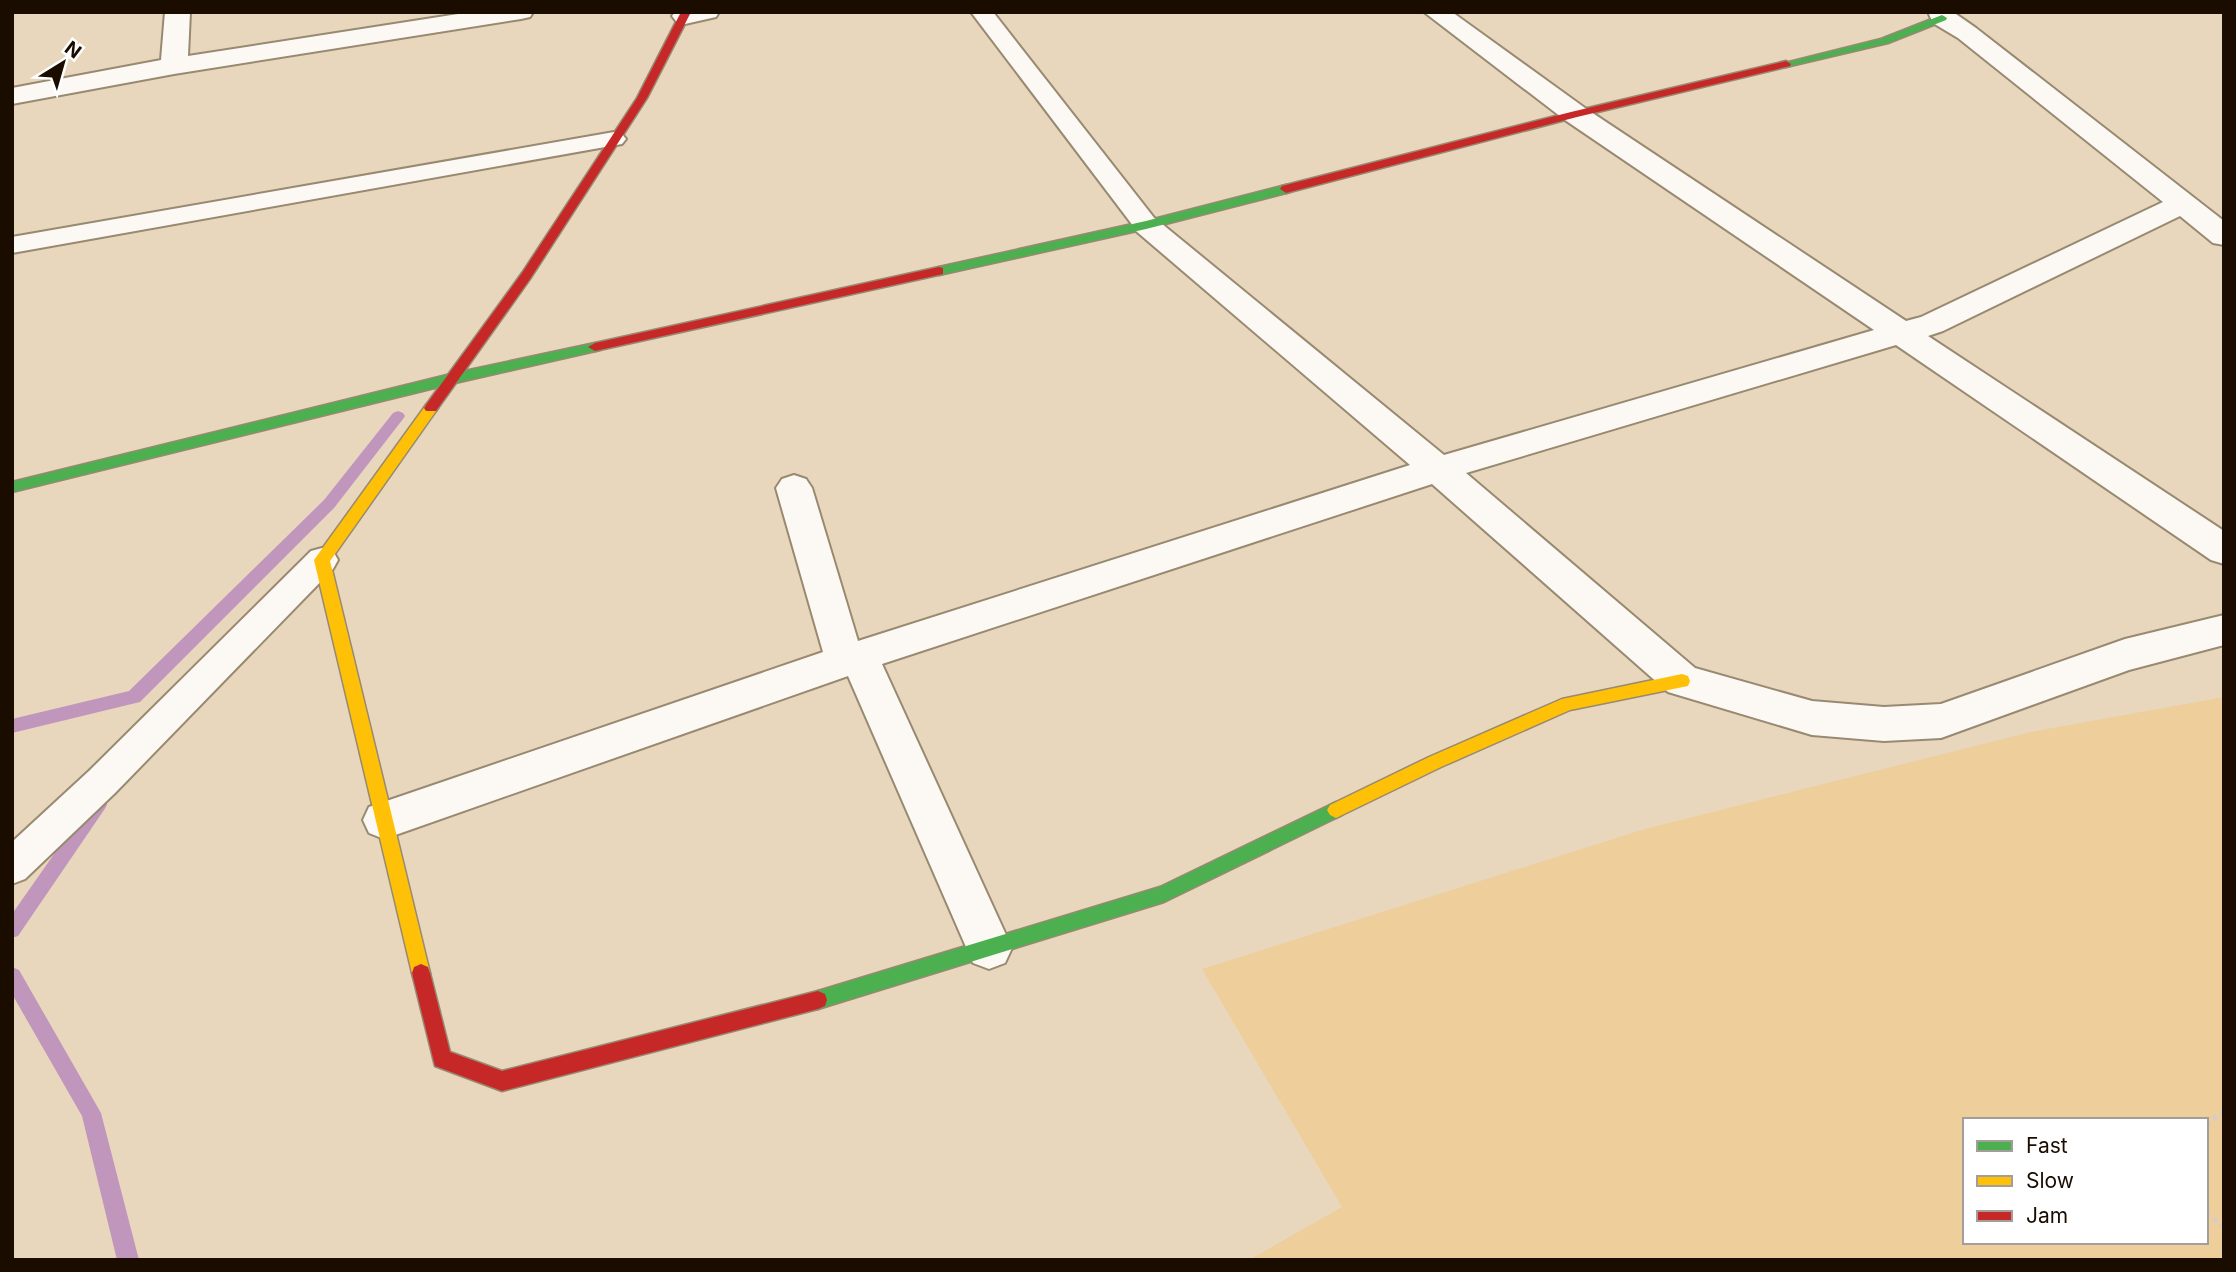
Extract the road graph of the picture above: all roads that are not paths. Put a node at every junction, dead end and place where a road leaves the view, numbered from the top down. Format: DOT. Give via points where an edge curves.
graph roads {
  1 [pos="178,12"];
  2 [pos="520,12"];
  3 [pos="982,12"];
  4 [pos="1436,12"];
  5 [pos="693,14"];
  6 [pos="1948,14"];
  7 [pos="425,19"];
  8 [pos="174,66"];
  9 [pos="12,96"];
  10 [pos="1575,114"];
  11 [pos="614,139"];
  12 [pos="2182,204"];
  13 [pos="1146,225"];
  14 [pos="2224,236"];
  15 [pos="12,244"];
  16 [pos="1902,333"];
  17 [pos="455,378"];
  18 [pos="1438,469"];
  19 [pos="12,487"];
  20 [pos="794,488"];
  21 [pos="2224,550"];
  22 [pos="322,560"];
  23 [pos="2224,630"];
  24 [pos="852,659"];
  25 [pos="1682,681"];
  26 [pos="384,820"];
  27 [pos="12,867"];
  28 [pos="989,948"];
  1 -- 8 [label="street"];
  2 -- 7 [label="street"];
  3 -- 13 [label="lane"];
  4 -- 10 [label="street"];
  5 -- 11 [label="street"];
  6 -- 10 [label="street" via="1884,41"];
  6 -- 12 [label="street"];
  7 -- 8 [label="street"];
  8 -- 9 [label="street"];
  10 -- 13 [label="street"];
  10 -- 16 [label="street"];
  11 -- 15 [label="lane"];
  11 -- 17 [label="street"];
  12 -- 14 [label="street"];
  12 -- 16 [label="street" via="1933,324"];
  13 -- 17 [label="street"];
  13 -- 18 [label="street"];
  16 -- 18 [label="street"];
  16 -- 21 [label="street"];
  17 -- 19 [label="street"];
  17 -- 22 [label="street"];
  18 -- 24 [label="street"];
  18 -- 25 [label="street"];
  20 -- 24 [label="street"];
  22 -- 26 [label="street"];
  22 -- 27 [label="lane"];
  23 -- 25 [label="street" via="2125,655 1941,721 1884,724 1812,718"];
  24 -- 26 [label="street"];
  24 -- 28 [label="street"];
  25 -- 28 [label="street" via="1568,704 1435,761 1164,894"];
  26 -- 28 [label="street" via="442,1059 502,1081 776,1012"];
}
